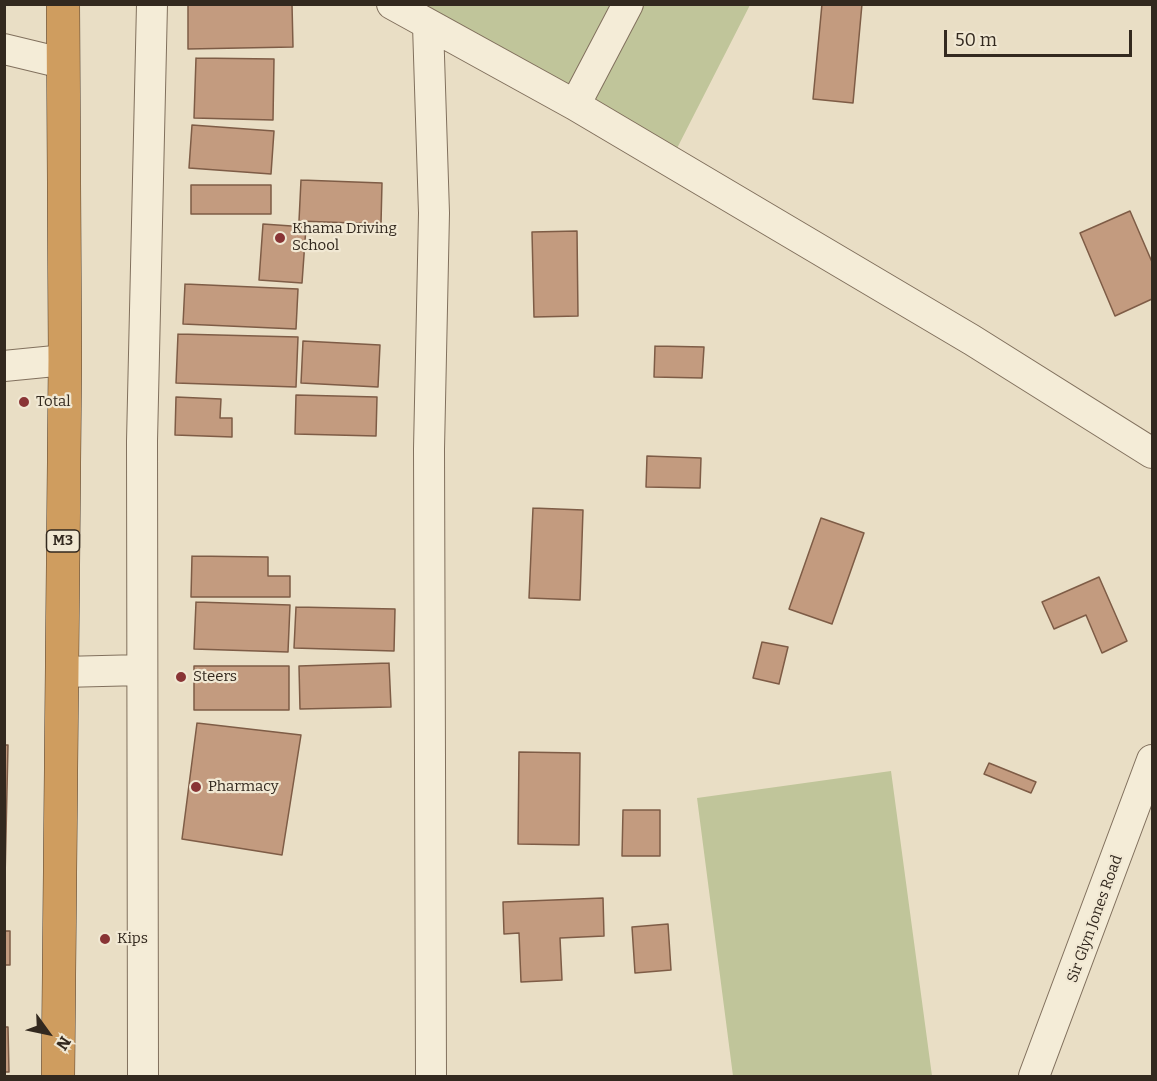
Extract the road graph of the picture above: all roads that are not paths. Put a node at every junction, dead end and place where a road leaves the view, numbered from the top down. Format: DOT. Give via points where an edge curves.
graph roads {
  1 [pos="63,4"];
  2 [pos="152,4"];
  3 [pos="392,4"];
  4 [pos="628,4"];
  5 [pos="428,25"];
  6 [pos="4,49"];
  7 [pos="62,63"];
  8 [pos="575,105"];
  9 [pos="65,360"];
  10 [pos="4,366"];
  11 [pos="1152,453"];
  12 [pos="142,670"];
  13 [pos="62,672"];
  14 [pos="1152,760"];
  15 [pos="58,1077"];
  16 [pos="143,1077"];
  17 [pos="431,1077"];
  18 [pos="1034,1077"];
  1 -- 7 [label="highway, M3"];
  2 -- 12 [label="street" via="142,430"];
  3 -- 5 [label="street"];
  4 -- 8 [label="street"];
  5 -- 8 [label="street"];
  5 -- 17 [label="street" via="434,213 429,449"];
  6 -- 7 [label="street"];
  7 -- 9 [label="highway, M3"];
  8 -- 11 [label="street" via="972,340"];
  9 -- 10 [label="street"];
  9 -- 13 [label="highway, M3"];
  12 -- 13 [label="street"];
  12 -- 16 [label="street"];
  13 -- 15 [label="highway, M3"];
  14 -- 18 [label="street, Sir Glyn Jones Road"];
}
